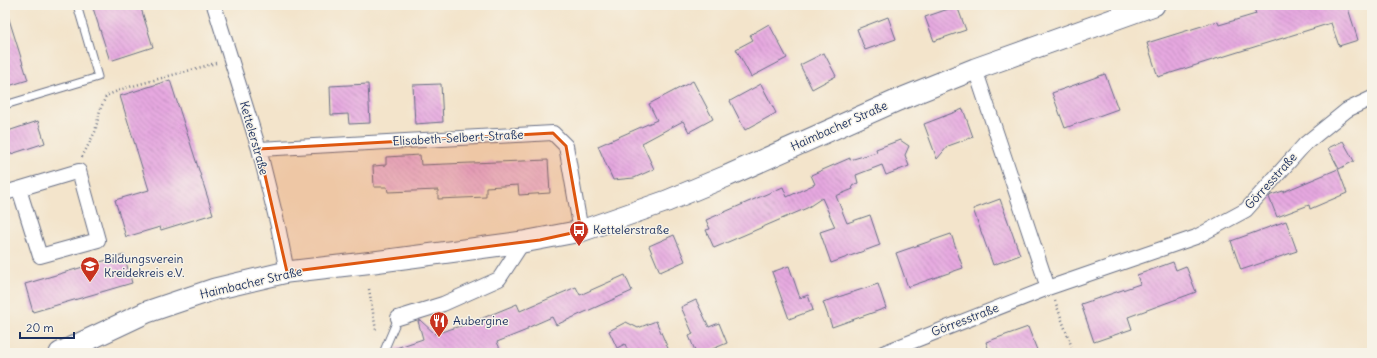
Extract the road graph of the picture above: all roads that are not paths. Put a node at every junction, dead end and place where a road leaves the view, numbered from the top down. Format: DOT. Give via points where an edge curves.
graph roads {
  1 [pos="77,5"];
  2 [pos="214,5"];
  3 [pos="1154,5"];
  4 [pos="976,69"];
  5 [pos="1372,98"];
  6 [pos="5,105"];
  7 [pos="259,149"];
  8 [pos="19,189"];
  9 [pos="5,193"];
  10 [pos="581,231"];
  11 [pos="523,242"];
  12 [pos="287,272"];
  13 [pos="1048,288"];
  14 [pos="398,318"];
  15 [pos="60,353"];
  16 [pos="383,353"];
  17 [pos="883,353"];
  1 -- 6 [label="lane" via="98,77"];
  2 -- 7 [label="street, Kettelerstraße"];
  3 -- 4 [label="main road, Haimbacher Straße"];
  4 -- 10 [label="main road, Haimbacher Straße" via="898,100 674,198"];
  4 -- 13 [label="street"];
  5 -- 13 [label="street, Görresstraße" via="1347,110 1305,144 1246,210 1196,237"];
  7 -- 10 [label="street, Elisabeth-Selbert-Straße" via="552,133 566,146"];
  7 -- 12 [label="street, Kettelerstraße"];
  8 -- 8 [label="street" via="79,172 98,240 40,256"];
  8 -- 9 [label="street"];
  10 -- 11 [label="main road, Haimbacher Straße"];
  11 -- 12 [label="main road, Haimbacher Straße"];
  11 -- 14 [label="street" via="499,279 443,304"];
  12 -- 15 [label="main road, Haimbacher Straße" via="215,289 147,312"];
  13 -- 17 [label="street, Görresstraße"];
  14 -- 16 [label="lane"];
}
